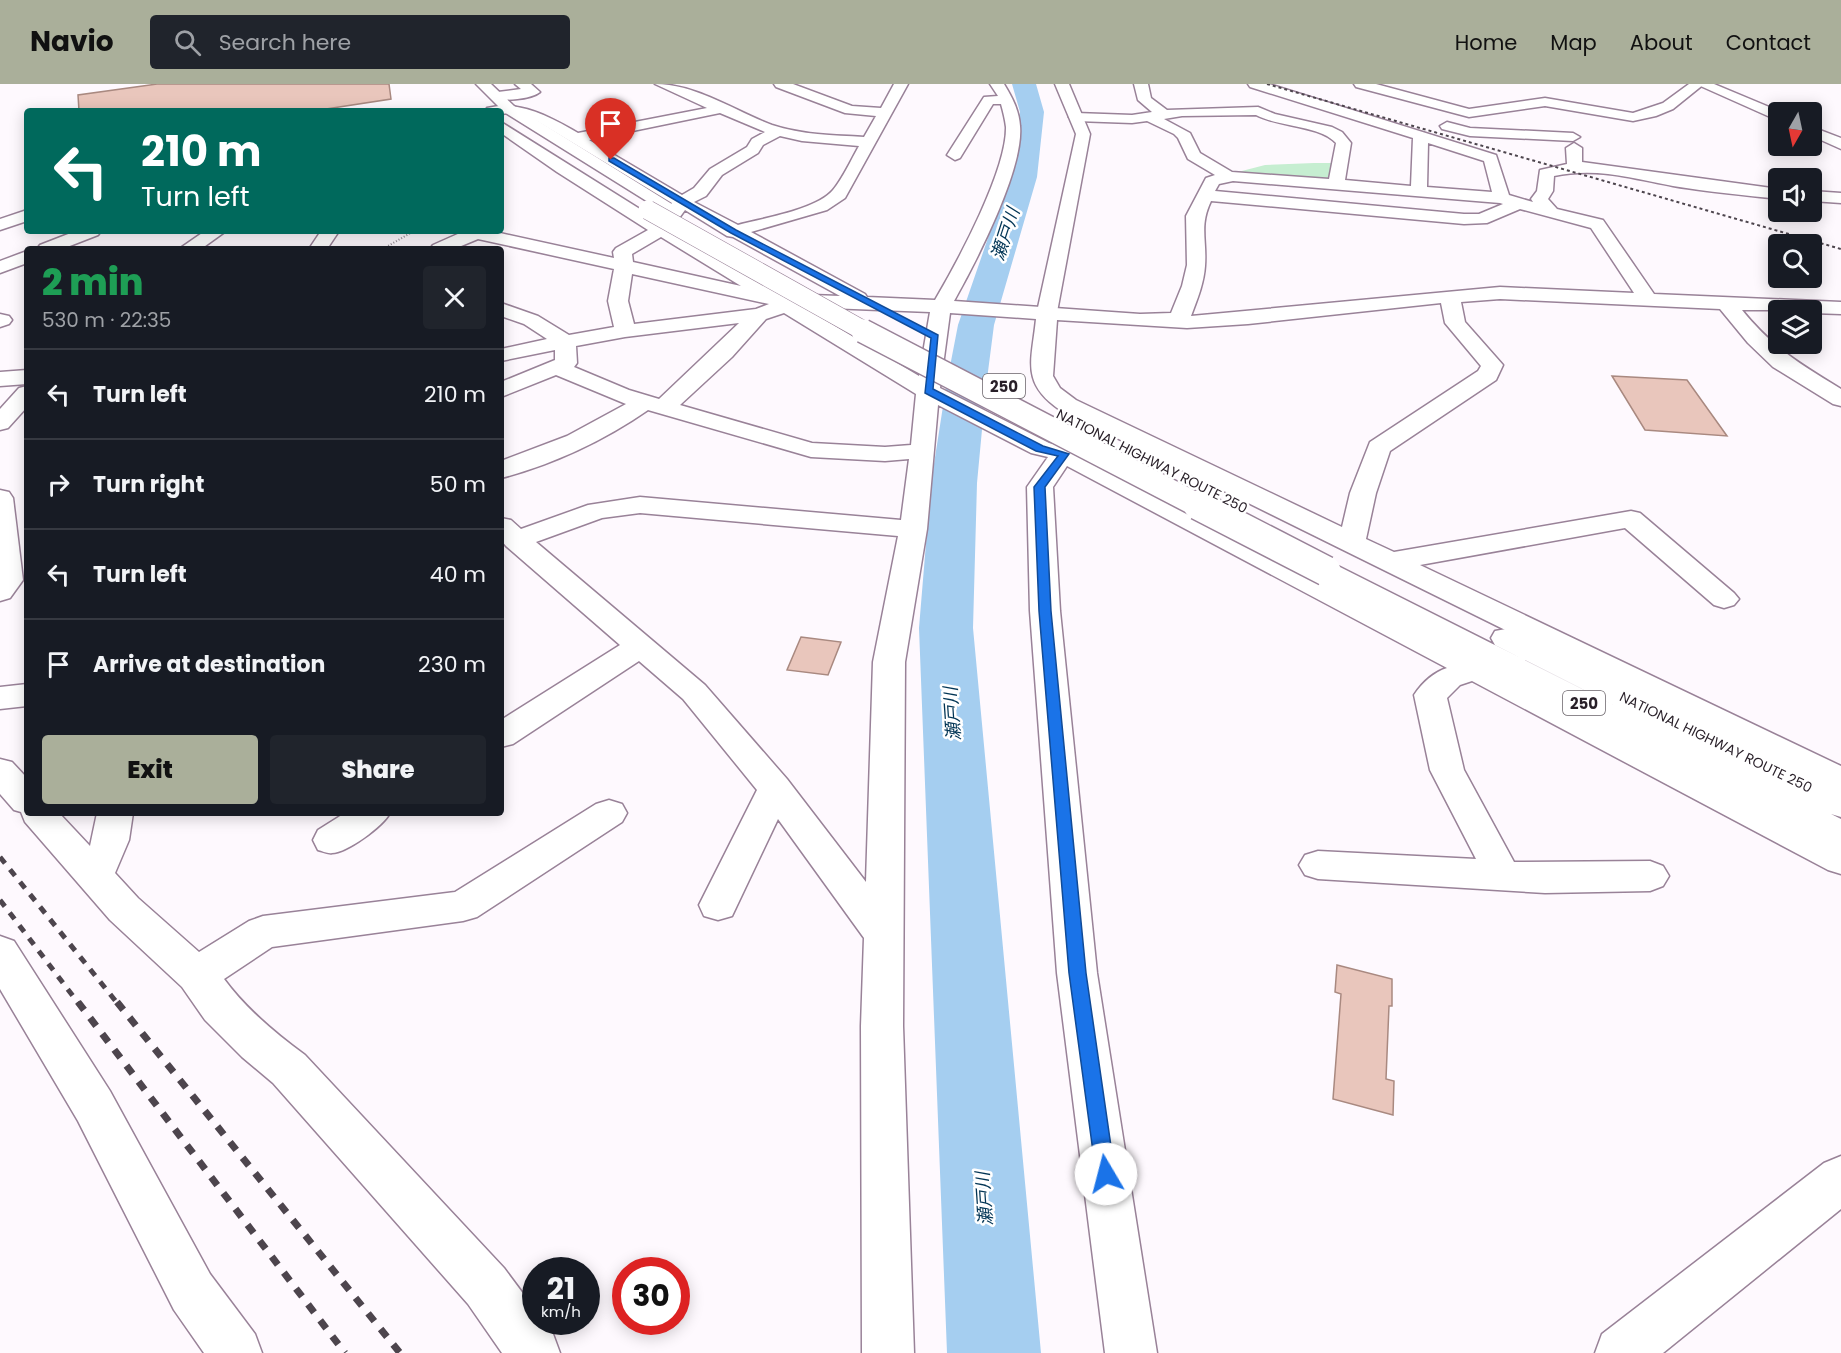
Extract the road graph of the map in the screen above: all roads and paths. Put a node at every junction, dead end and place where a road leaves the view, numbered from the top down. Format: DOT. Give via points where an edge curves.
graph roads {
  1 [pos="522,84"];
  2 [pos="781,84"];
  3 [pos="901,84"];
  4 [pos="997,84"];
  5 [pos="1062,84"];
  6 [pos="1141,84"];
  7 [pos="1255,84"];
  8 [pos="1293,84"];
  9 [pos="1697,84"];
  10 [pos="1703,84"];
  11 [pos="1307,85"];
  12 [pos="1366,85"];
  13 [pos="705,86"];
  14 [pos="668,87"];
  15 [pos="480,91"];
  16 [pos="1202,96"];
  17 [pos="1473,96"];
  18 [pos="1564,99"];
  19 [pos="1007,100"];
  20 [pos="1360,101"];
  21 [pos="1506,106"];
  22 [pos="497,108"];
  23 [pos="500,108"];
  24 [pos="722,109"];
  25 [pos="504,110"];
  26 [pos="1216,110"];
  27 [pos="1339,110"];
  28 [pos="504,112"];
  29 [pos="886,112"];
  30 [pos="1768,112"];
  31 [pos="1156,116"];
  32 [pos="1076,117"];
  33 [pos="1294,123"];
  34 [pos="1437,123"];
  35 [pos="973,125"];
  36 [pos="1013,126"];
  37 [pos="504,128"];
  38 [pos="778,131"];
  39 [pos="1822,135"];
  40 [pos="1421,136"];
  41 [pos="1573,137"];
  42 [pos="576,138"];
  43 [pos="868,142"];
  44 [pos="1841,144"];
  45 [pos="955,155"];
  46 [pos="1578,166"];
  47 [pos="1228,176"];
  48 [pos="1336,183"];
  49 [pos="1419,190"];
  50 [pos="1768,193"];
  51 [pos="1205,195"];
  52 [pos="1822,197"];
  53 [pos="1841,198"];
  54 [pos="1510,201"];
  55 [pos="666,206"];
  56 [pos="1551,213"];
  57 [pos="24,216"];
  58 [pos="0,225"];
  59 [pos="661,230"];
  60 [pos="734,232"];
  61 [pos="84,234"];
  62 [pos="213,234"];
  63 [pos="409,234"];
  64 [pos="467,234"];
  65 [pos="480,234"];
  66 [pos="54,246"];
  67 [pos="194,246"];
  68 [pos="388,246"];
  69 [pos="445,246"];
  70 [pos="24,258"];
  71 [pos="624,266"];
  72 [pos="0,269"];
  73 [pos="24,274"];
  74 [pos="1450,296"];
  75 [pos="1647,298"];
  76 [pos="781,302"];
  77 [pos="866,302"];
  78 [pos="1725,303"];
  79 [pos="941,306"];
  80 [pos="1841,308"];
  81 [pos="504,310"];
  82 [pos="1042,312"];
  83 [pos="759,315"];
  84 [pos="1175,322"];
  85 [pos="625,331"];
  86 [pos="935,337"];
  87 [pos="565,342"];
  88 [pos="504,353"];
  89 [pos="555,368"];
  90 [pos="24,377"];
  91 [pos="0,379"];
  92 [pos="504,389"];
  93 [pos="928,391"];
  94 [pos="24,396"];
  95 [pos="1841,399"];
  96 [pos="653,405"];
  97 [pos="1086,414"];
  98 [pos="0,423"];
  99 [pos="1052,451"];
  100 [pos="923,452"];
  101 [pos="504,469"];
  102 [pos="10,505"];
  103 [pos="913,529"];
  104 [pos="509,533"];
  105 [pos="1341,557"];
  106 [pos="1392,561"];
  107 [pos="12,582"];
  108 [pos="1724,599"];
  109 [pos="640,646"];
  110 [pos="1476,669"];
  111 [pos="24,695"];
  112 [pos="0,698"];
  113 [pos="504,734"];
  114 [pos="0,771"];
  115 [pos="1841,781"];
  116 [pos="775,788"];
  117 [pos="24,798"];
  118 [pos="1841,804"];
  119 [pos="609,813"];
  120 [pos="41,816"];
  121 [pos="115,816"];
  122 [pos="367,816"];
  123 [pos="1841,835"];
  124 [pos="331,840"];
  125 [pos="1841,860"];
  126 [pos="1318,865"];
  127 [pos="1502,874"];
  128 [pos="95,876"];
  129 [pos="1650,876"];
  130 [pos="718,905"];
  131 [pos="883,934"];
  132 [pos="0,953"];
  133 [pos="197,975"];
  134 [pos="1841,1179"];
  135 [pos="236,1353"];
  136 [pos="534,1353"];
  137 [pos="888,1353"];
  138 [pos="1131,1353"];
  139 [pos="1621,1353"];
  1 -- 23 [label="main road" via="533,92"];
  2 -- 29 [label="main road" via="850,110"];
  3 -- 29 [label="main road"];
  4 -- 19 [label="main road"];
  5 -- 32 [label="main road"];
  6 -- 31 [label="main road" via="1145,100"];
  7 -- 27 [label="main road"];
  8 -- 11 [label="main road"];
  9 -- 18 [label="main road" via="1679,100 1645,116 1633,117"];
  10 -- 30 [label="main road"];
  12 -- 20 [label="main road"];
  12 -- 21 [label="main road" via="1469,113"];
  13 -- 14 [label="main road"];
  14 -- 24 [label="main road"];
  15 -- 22 [label="main road, NATIONAL HIGHWAY ROUTE 250 / 250"];
  16 -- 26 [label="main road"];
  17 -- 21 [label="main road"];
  18 -- 21 [label="main road"];
  18 -- 41 [label="main road"];
  19 -- 35 [label="main road" via="989,100"];
  19 -- 36 [label="main road"];
  24 -- 38 [label="main road"];
  24 -- 42 [label="main road"];
  25 -- 42 [label="main road" via="542,118"];
  26 -- 31 [label="main road"];
  26 -- 33 [label="main road" via="1258,111"];
  27 -- 33 [label="main road"];
  27 -- 40 [label="main road"];
  28 -- 55 [label="main road, NATIONAL HIGHWAY ROUTE 250 / 250"];
  29 -- 43 [label="main road"];
  31 -- 32 [label="main road" via="1114,120"];
  31 -- 47 [label="main road" via="1185,136 1193,156"];
  32 -- 82 [label="main road" via="1083,134"];
  33 -- 48 [label="main road" via="1327,130 1344,143"];
  34 -- 41 [label="main road" via="1470,132"];
  35 -- 36 [label="main road"];
  35 -- 45 [label="main road"];
  36 -- 79 [label="main road" via="1002,181"];
  37 -- 59 [label="main road"];
  38 -- 43 [label="main road" via="802,137"];
  38 -- 55 [label="main road" via="716,172 700,192"];
  39 -- 44 [label="main road"];
  40 -- 49 [label="main road"];
  40 -- 54 [label="main road" via="1491,158"];
  41 -- 46 [label="main road" via="1574,163"];
  42 -- 55 [label="main road"];
  43 -- 60 [label="main road" via="839,194 821,206"];
  46 -- 50 [label="main road"];
  46 -- 56 [label="main road" via="1546,173 1545,191 1539,199"];
  47 -- 48 [label="main road"];
  47 -- 51 [label="main road" via="1212,181"];
  48 -- 49 [label="main road"];
  49 -- 54 [label="main road"];
  51 -- 54 [label="main road" via="1464,219 1481,219"];
  51 -- 84 [label="main road" via="1195,216 1196,265 1192,286"];
  52 -- 53 [label="main road"];
  54 -- 56 [label="main road"];
  55 -- 59 [label="main road"];
  55 -- 60 [label="main road"];
  55 -- 105 [label="main road, NATIONAL HIGHWAY ROUTE 250 / 250, bridge" via="895,348"];
  56 -- 75 [label="main road" via="1598,224"];
  57 -- 58 [label="main road"];
  59 -- 71 [label="main road" via="621,252"];
  59 -- 76 [label="main road"];
  60 -- 77 [label="main road"];
  61 -- 66 [label="main road"];
  62 -- 67 [label="main road"];
  63 -- 68 [label="path"];
  64 -- 69 [label="main road"];
  65 -- 71 [label="main road"];
  70 -- 72 [label="main road"];
  71 -- 76 [label="main road"];
  71 -- 85 [label="main road" via="618,301"];
  72 -- 73 [label="main road"];
  74 -- 75 [label="main road" via="1500,293"];
  74 -- 84 [label="main road"];
  74 -- 105 [label="main road" via="1455,322 1492,365 1488,375 1379,447"];
  75 -- 78 [label="main road"];
  76 -- 77 [label="main road"];
  76 -- 83 [label="main road"];
  76 -- 93 [label="main road"];
  77 -- 79 [label="main road"];
  77 -- 86 [label="main road"];
  78 -- 80 [label="main road"];
  78 -- 95 [label="main road" via="1755,339 1781,362"];
  79 -- 82 [label="main road"];
  79 -- 86 [label="main road"];
  81 -- 87 [label="main road" via="531,320"];
  82 -- 84 [label="main road"];
  82 -- 97 [label="main road" via="1045,385"];
  83 -- 85 [label="main road"];
  83 -- 96 [label="main road" via="724,352"];
  85 -- 87 [label="main road"];
  86 -- 93 [label="main road"];
  87 -- 88 [label="main road"];
  87 -- 89 [label="main road" via="566,363"];
  89 -- 92 [label="main road"];
  89 -- 96 [label="main road"];
  90 -- 91 [label="main road"];
  93 -- 99 [label="main road"];
  93 -- 100 [label="main road"];
  94 -- 98 [label="main road"];
  96 -- 100 [label="main road" via="811,450"];
  96 -- 101 [label="main road" via="572,444"];
  97 -- 99 [label="main road"];
  97 -- 105 [label="main road"];
  99 -- 110 [label="main road"];
  99 -- 138 [label="main road" via="1040,487 1045,611 1077,973"];
  100 -- 103 [label="main road"];
  102 -- 107 [label="main road"];
  103 -- 104 [label="main road" via="640,505 597,511"];
  103 -- 131 [label="main road" via="889,662"];
  104 -- 109 [label="main road"];
  105 -- 106 [label="main road"];
  105 -- 118 [label="main road, NATIONAL HIGHWAY ROUTE 250 / 250"];
  105 -- 123 [label="main road, NATIONAL HIGHWAY ROUTE 250 / 250"];
  106 -- 108 [label="main road" via="1631,519"];
  106 -- 115 [label="main road"];
  109 -- 113 [label="main road"];
  109 -- 116 [label="main road" via="694,692"];
  110 -- 125 [label="main road"];
  110 -- 127 [label="main road" via="1449,678 1430,695 1447,770"];
  111 -- 112 [label="main road"];
  114 -- 117 [label="main road"];
  116 -- 130 [label="main road"];
  116 -- 131 [label="main road"];
  119 -- 133 [label="main road" via="464,906 263,932"];
  120 -- 128 [label="main road"];
  121 -- 128 [label="main road" via="111,840"];
  122 -- 124 [label="main road"];
  126 -- 127 [label="main road"];
  127 -- 129 [label="main road" via="1545,878"];
  128 -- 133 [label="main road" via="124,909"];
  131 -- 137 [label="main road"];
  132 -- 135 [label="main road" via="94,1106 192,1292"];
  133 -- 136 [label="main road" via="220,1007 289,1069 486,1286"];
  134 -- 139 [label="main road"];
}
